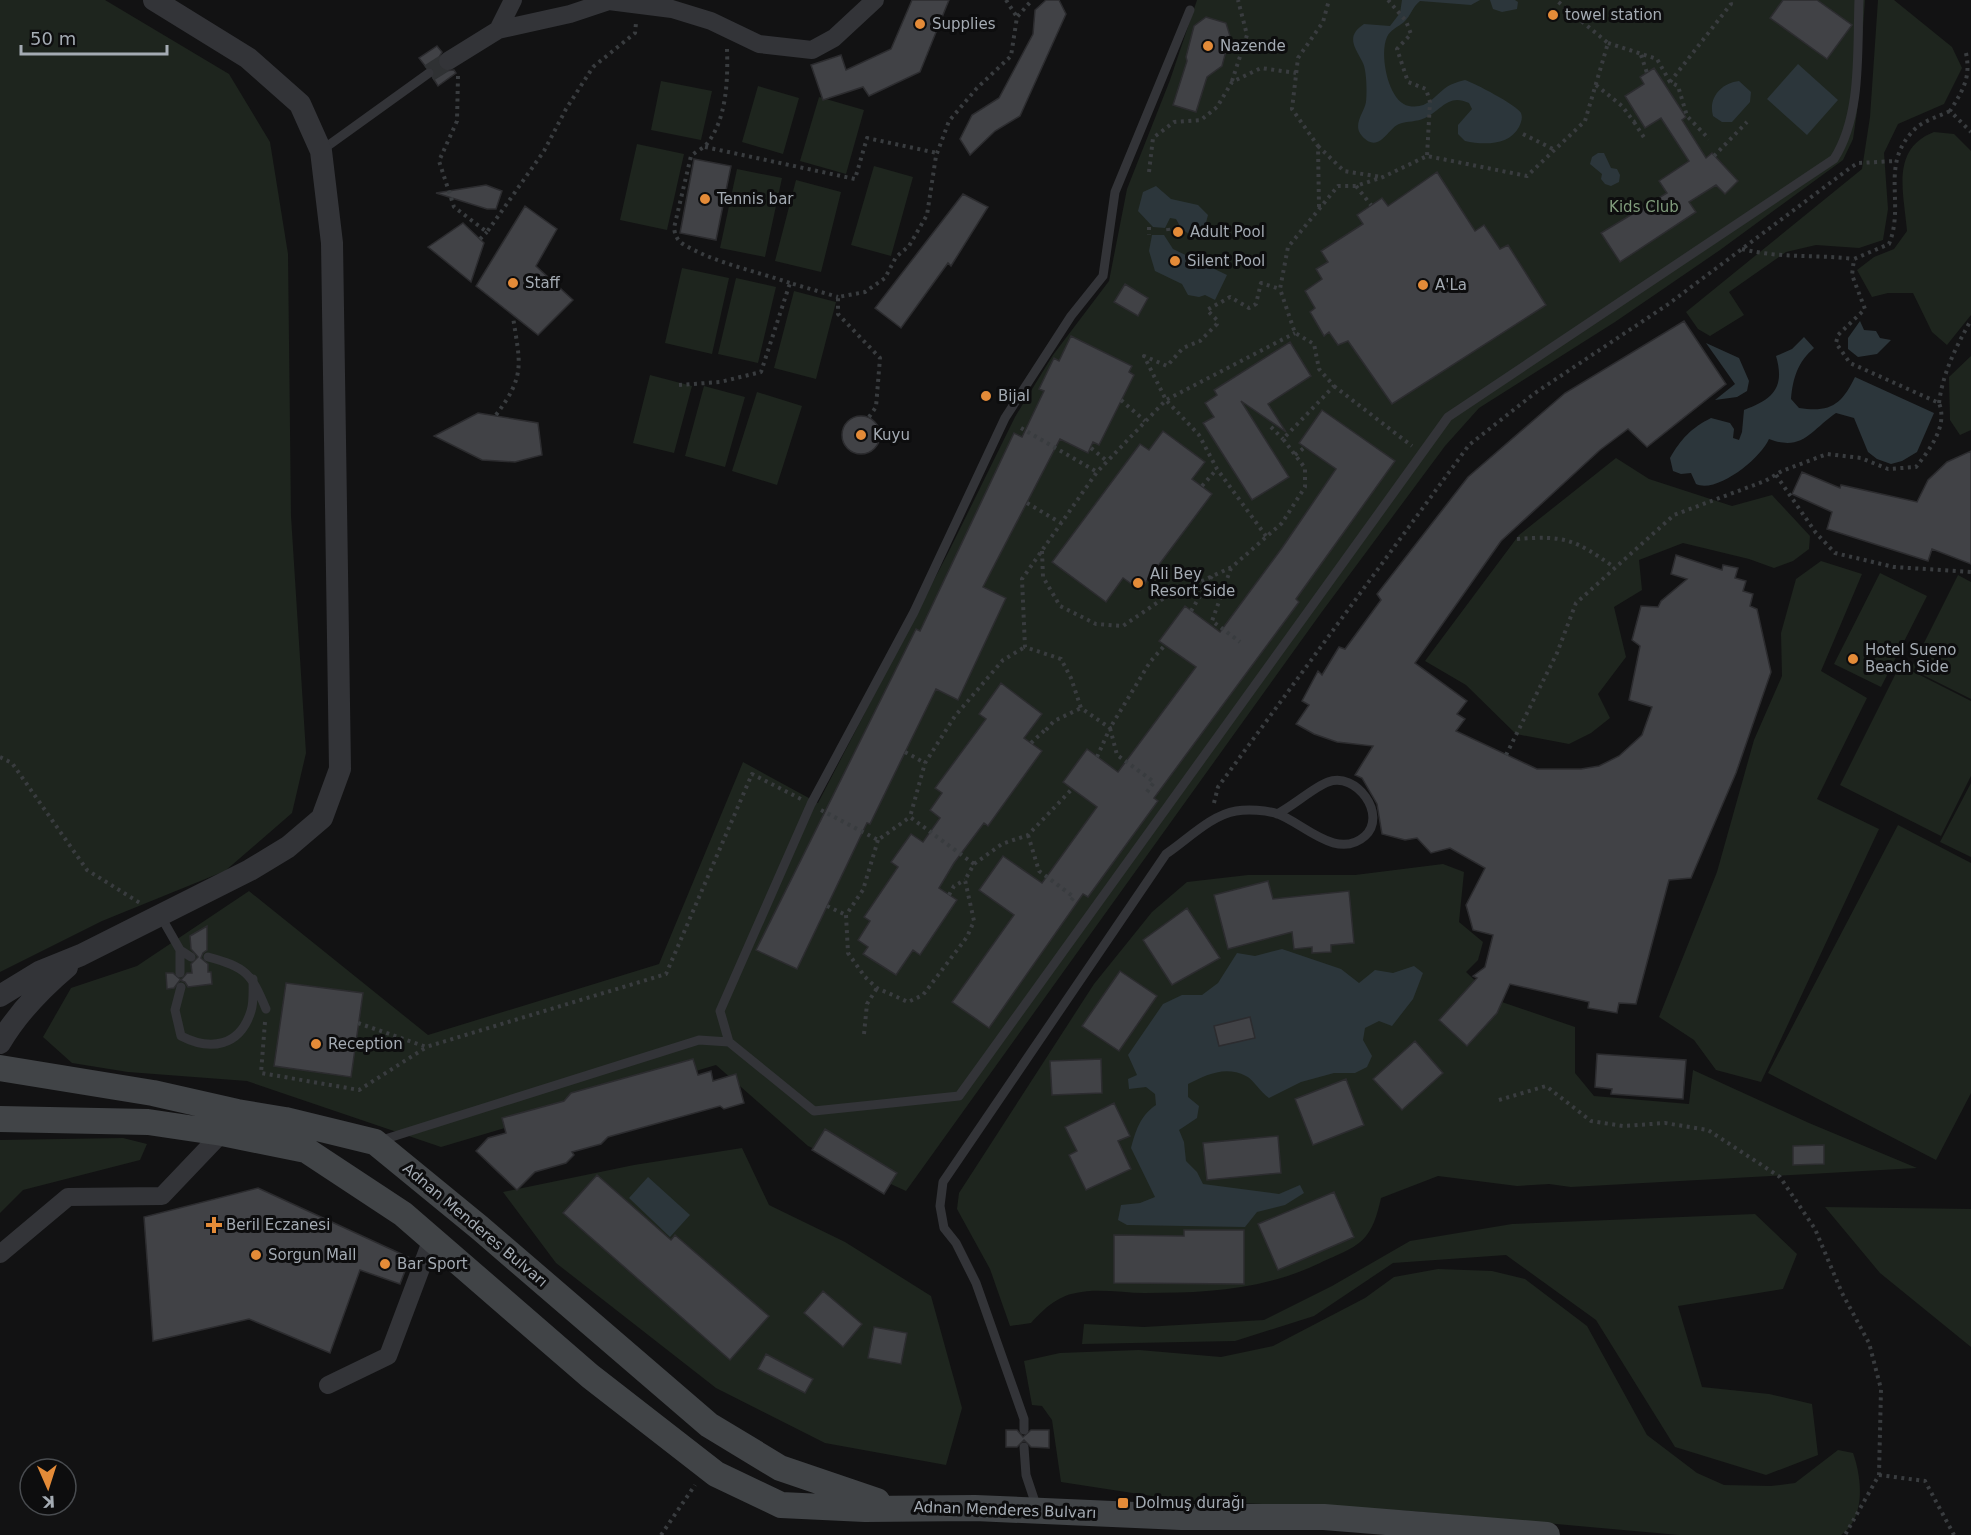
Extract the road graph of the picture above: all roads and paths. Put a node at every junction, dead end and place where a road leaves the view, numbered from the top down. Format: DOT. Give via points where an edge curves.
graph roads {
  1 [pos="154,0"];
  2 [pos="513,0"];
  3 [pos="875,0"];
  4 [pos="1006,0"];
  5 [pos="1032,0"];
  6 [pos="1238,0"];
  7 [pos="1329,0"];
  8 [pos="1388,0"];
  9 [pos="1556,0"];
  10 [pos="1730,0"];
  11 [pos="1859,0"];
  12 [pos="638,4"];
  13 [pos="1190,10"];
  14 [pos="1017,16"];
  15 [pos="726,28"];
  16 [pos="498,30"];
  17 [pos="1608,43"];
  18 [pos="1966,53"];
  19 [pos="1641,54"];
  20 [pos="453,58"];
  21 [pos="429,72"];
  22 [pos="1296,73"];
  23 [pos="1647,73"];
  24 [pos="1232,81"];
  25 [pos="1670,82"];
  26 [pos="1596,85"];
  27 [pos="1950,111"];
  28 [pos="1640,119"];
  29 [pos="1747,122"];
  30 [pos="1634,123"];
  31 [pos="1971,132"];
  32 [pos="1523,134"];
  33 [pos="1645,139"];
  34 [pos="1709,139"];
  35 [pos="1318,146"];
  36 [pos="705,147"];
  37 [pos="1555,150"];
  38 [pos="321,151"];
  39 [pos="937,153"];
  40 [pos="1427,156"];
  41 [pos="1714,156"];
  42 [pos="1896,161"];
  43 [pos="1149,172"];
  44 [pos="1383,177"];
  45 [pos="1356,186"];
  46 [pos="1371,206"];
  47 [pos="1319,208"];
  48 [pos="1149,227"];
  49 [pos="1168,228"];
  50 [pos="487,232"];
  51 [pos="1149,235"];
  52 [pos="1168,235"];
  53 [pos="480,239"];
  54 [pos="1742,249"];
  55 [pos="1854,259"];
  56 [pos="790,283"];
  57 [pos="1280,289"];
  58 [pos="838,297"];
  59 [pos="513,317"];
  60 [pos="1971,320"];
  61 [pos="1295,333"];
  62 [pos="679,385"];
  63 [pos="1334,386"];
  64 [pos="1121,400"];
  65 [pos="1166,400"];
  66 [pos="1939,403"];
  67 [pos="496,415"];
  68 [pos="869,417"];
  69 [pos="1145,421"];
  70 [pos="1271,427"];
  71 [pos="1021,428"];
  72 [pos="1283,439"];
  73 [pos="1305,447"];
  74 [pos="1091,448"];
  75 [pos="1422,454"];
  76 [pos="1295,455"];
  77 [pos="1107,461"];
  78 [pos="1217,470"];
  79 [pos="1097,472"];
  80 [pos="1776,475"];
  81 [pos="1202,486"];
  82 [pos="1027,503"];
  83 [pos="1061,523"];
  84 [pos="1266,536"];
  85 [pos="1517,539"];
  86 [pos="1042,551"];
  87 [pos="1232,567"];
  88 [pos="1614,567"];
  89 [pos="1971,572"];
  90 [pos="1212,576"];
  91 [pos="1191,611"];
  92 [pos="1240,642"];
  93 [pos="1165,645"];
  94 [pos="1025,647"];
  95 [pos="1081,708"];
  96 [pos="1110,728"];
  97 [pos="1031,743"];
  98 [pos="905,752"];
  99 [pos="1506,755"];
  100 [pos="0,757"];
  101 [pos="1096,757"];
  102 [pos="925,763"];
  103 [pos="1072,789"];
  104 [pos="1147,792"];
  105 [pos="811,804"];
  106 [pos="1277,814"];
  107 [pos="910,816"];
  108 [pos="1210,822"];
  109 [pos="1028,835"];
  110 [pos="878,840"];
  111 [pos="974,864"];
  112 [pos="965,880"];
  113 [pos="949,895"];
  114 [pos="1069,903"];
  115 [pos="827,906"];
  116 [pos="160,915"];
  117 [pos="846,915"];
  118 [pos="180,950"];
  119 [pos="81,955"];
  120 [pos="191,957"];
  121 [pos="208,957"];
  122 [pos="180,973"];
  123 [pos="253,979"];
  124 [pos="181,987"];
  125 [pos="877,988"];
  126 [pos="0,996"];
  127 [pos="266,1009"];
  128 [pos="358,1023"];
  129 [pos="857,1026"];
  130 [pos="862,1026"];
  131 [pos="864,1034"];
  132 [pos="729,1042"];
  133 [pos="0,1043"];
  134 [pos="426,1047"];
  135 [pos="0,1068"];
  136 [pos="1499,1100"];
  137 [pos="0,1119"];
  138 [pos="222,1133"];
  139 [pos="375,1142"];
  140 [pos="432,1239"];
  141 [pos="0,1254"];
  142 [pos="328,1385"];
  143 [pos="1024,1430"];
  144 [pos="1024,1447"];
  145 [pos="707,1467"];
  146 [pos="1879,1475"];
  147 [pos="894,1507"];
  148 [pos="1038,1510"];
  149 [pos="661,1535"];
  150 [pos="1547,1535"];
  151 [pos="1845,1535"];
  152 [pos="1954,1535"];
  1 -- 38 [label="street" via="248,58 300,104"];
  2 -- 16 [label="street"];
  3 -- 15 [label="street" via="834,38 812,50 759,44"];
  4 -- 14 [label="path"];
  5 -- 14 [label="path"];
  6 -- 24 [label="path" via="1247,35"];
  7 -- 22 [label="path" via="1323,22 1298,58"];
  8 -- 40 [label="path" via="1406,21 1411,34 1397,49 1408,82 1426,89 1430,102"];
  9 -- 17 [label="path"];
  10 -- 25 [label="path" via="1731,4"];
  11 -- 75 [label="lane" via="1854,99 1843,146 1834,159 1448,417"];
  12 -- 15 [label="street" via="672,9"];
  12 -- 16 [label="street" via="609,1"];
  12 -- 50 [label="path" via="634,33 593,67 544,150"];
  13 -- 105 [label="lane" via="1114,192 1103,276 1071,316 1005,418 914,612"];
  14 -- 39 [label="path" via="1011,56 949,121"];
  15 -- 36 [label="path" via="724,98 716,130"];
  16 -- 20 [label="street"];
  17 -- 19 [label="path"];
  17 -- 26 [label="path"];
  18 -- 27 [label="path" via="1968,83"];
  19 -- 23 [label="path"];
  19 -- 25 [label="path" via="1657,59"];
  20 -- 50 [label="path" via="457,121 439,161 454,207"];
  21 -- 38 [label="lane"];
  22 -- 24 [label="path" via="1262,68"];
  22 -- 35 [label="path" via="1292,109"];
  24 -- 43 [label="path" via="1217,107 1201,120 1174,122 1153,138"];
  25 -- 34 [label="path" via="1678,86 1687,116"];
  26 -- 30 [label="path" via="1622,106"];
  26 -- 37 [label="path" via="1586,122"];
  27 -- 31 [label="path"];
  27 -- 42 [label="path" via="1917,127 1898,149"];
  28 -- 30 [label="path"];
  29 -- 41 [label="path"];
  30 -- 33 [label="path"];
  32 -- 37 [label="path"];
  35 -- 44 [label="path" via="1344,171"];
  35 -- 47 [label="path"];
  36 -- 39 [label="path" via="855,179 867,138"];
  36 -- 56 [label="path" via="691,156 675,236 723,261"];
  37 -- 40 [label="path" via="1527,176"];
  38 -- 116 [label="street" via="332,243 340,769 322,818 288,847"];
  39 -- 58 [label="path" via="927,215 909,246 896,256 885,278 865,292"];
  40 -- 44 [label="path"];
  42 -- 54 [label="path" via="1858,164"];
  42 -- 55 [label="path" via="1895,227 1888,244"];
  44 -- 45 [label="path"];
  45 -- 46 [label="path"];
  45 -- 47 [label="path" via="1338,186"];
  47 -- 57 [label="path" via="1288,247"];
  48 -- 51 [label="path"];
  49 -- 52 [label="path"];
  50 -- 53 [label="path"];
  54 -- 55 [label="path" via="1791,258 1823,255"];
  54 -- 108 [label="path" via="1667,305 1535,393 1469,445 1218,788"];
  55 -- 66 [label="path" via="1852,275 1865,309 1838,334 1836,343 1850,363"];
  56 -- 58 [label="path"];
  56 -- 62 [label="path" via="761,372 720,382"];
  57 -- 61 [label="path"];
  57 -- 65 [label="path" via="1261,283 1256,304 1249,308 1230,297 1207,310 1217,324 1200,341 1183,348 1167,366 1144,356"];
  58 -- 68 [label="path" via="838,314 880,358 876,406"];
  59 -- 67 [label="path" via="519,377"];
  60 -- 66 [label="path" via="1953,351"];
  61 -- 63 [label="path" via="1314,344 1319,369"];
  61 -- 65 [label="path"];
  63 -- 72 [label="path"];
  63 -- 75 [label="path"];
  64 -- 69 [label="path"];
  65 -- 69 [label="path"];
  65 -- 78 [label="path" via="1199,435"];
  66 -- 80 [label="path" via="1943,412 1936,439 1916,467 1888,469 1861,458 1827,454"];
  69 -- 77 [label="path"];
  70 -- 72 [label="path"];
  71 -- 79 [label="path"];
  72 -- 76 [label="path"];
  73 -- 76 [label="path"];
  74 -- 77 [label="path"];
  75 -- 132 [label="lane" via="959,1096 814,1111"];
  76 -- 84 [label="path" via="1305,468 1305,487 1282,523"];
  77 -- 79 [label="path"];
  78 -- 81 [label="path"];
  78 -- 84 [label="path"];
  79 -- 83 [label="path"];
  80 -- 88 [label="path" via="1674,515"];
  80 -- 89 [label="path" via="1834,553 1894,567"];
  82 -- 83 [label="path"];
  83 -- 86 [label="path"];
  84 -- 87 [label="path"];
  85 -- 88 [label="path" via="1545,537 1578,542"];
  86 -- 90 [label="path" via="1043,577 1060,606 1096,624 1124,626 1161,600"];
  86 -- 94 [label="path" via="1022,579"];
  87 -- 90 [label="path"];
  87 -- 92 [label="path" via="1212,621"];
  88 -- 99 [label="path" via="1576,603 1557,653"];
  90 -- 91 [label="path"];
  93 -- 96 [label="path" via="1150,662"];
  94 -- 95 [label="path" via="1061,659"];
  94 -- 102 [label="path" via="1003,660 955,716"];
  95 -- 96 [label="path"];
  95 -- 97 [label="path" via="1054,721"];
  96 -- 101 [label="path"];
  96 -- 104 [label="path" via="1117,755 1154,782"];
  98 -- 102 [label="path"];
  100 -- 116 [label="path" via="12,763 87,870"];
  102 -- 107 [label="path"];
  103 -- 109 [label="path"];
  105 -- 110 [label="path"];
  105 -- 132 [label="lane" via="720,1011"];
  105 -- 134 [label="path" via="752,774 666,974"];
  106 -- 106 [label="lane" via="1330,843 1344,844 1367,834 1373,813 1359,789 1343,780 1328,782"];
  106 -- 108 [label="lane" via="1235,811"];
  107 -- 110 [label="path"];
  107 -- 111 [label="path"];
  108 -- 143 [label="lane" via="1166,854 943,1182 940,1206 944,1228 976,1283 1024,1419"];
  109 -- 111 [label="path" via="1002,844"];
  109 -- 114 [label="path" via="1039,870 1074,897"];
  110 -- 117 [label="path" via="863,890"];
  111 -- 112 [label="path"];
  112 -- 113 [label="path" via="954,886"];
  112 -- 125 [label="path" via="974,921 967,937 923,995 908,1002"];
  115 -- 117 [label="path"];
  116 -- 118 [label="lane"];
  116 -- 119 [label="street"];
  117 -- 125 [label="path" via="848,953"];
  118 -- 120 [label="lane"];
  118 -- 122 [label="lane"];
  119 -- 126 [label="street" via="39,972"];
  119 -- 133 [label="street" via="45,985"];
  121 -- 123 [label="lane" via="232,963"];
  123 -- 124 [label="lane" via="252,1010 243,1028 223,1044 199,1045 181,1036 175,1010"];
  123 -- 127 [label="lane"];
  125 -- 130 [label="path" via="867,1004"];
  127 -- 134 [label="path" via="261,1073 359,1090"];
  128 -- 134 [label="path"];
  129 -- 130 [label="path"];
  130 -- 131 [label="path"];
  132 -- 139 [label="lane" via="699,1040"];
  135 -- 139 [label="main road, Adnan Menderes Bulvarı" via="153,1093"];
  136 -- 146 [label="path" via="1546,1086 1591,1121 1623,1126 1665,1123 1708,1130 1780,1177 1815,1229 1842,1293 1869,1342 1881,1389"];
  137 -- 138 [label="main road, Adnan Menderes Bulvarı" via="148,1122"];
  138 -- 140 [label="main road, Adnan Menderes Bulvarı" via="306,1150 403,1214"];
  138 -- 141 [label="street" via="162,1196 68,1197"];
  139 -- 147 [label="main road, Adnan Menderes Bulvarı" via="709,1425 780,1468"];
  140 -- 142 [label="street" via="388,1356"];
  140 -- 145 [label="main road, Adnan Menderes Bulvarı" via="590,1376"];
  144 -- 148 [label="lane" via="1026,1475"];
  145 -- 147 [label="main road, Adnan Menderes Bulvarı" via="781,1505"];
  145 -- 149 [label="path"];
  146 -- 151 [label="path"];
  146 -- 152 [label="path" via="1925,1480"];
  147 -- 148 [label="main road, Adnan Menderes Bulvarı"];
  148 -- 150 [label="main road, Adnan Menderes Bulvarı" via="1181,1517 1324,1517"];
}
